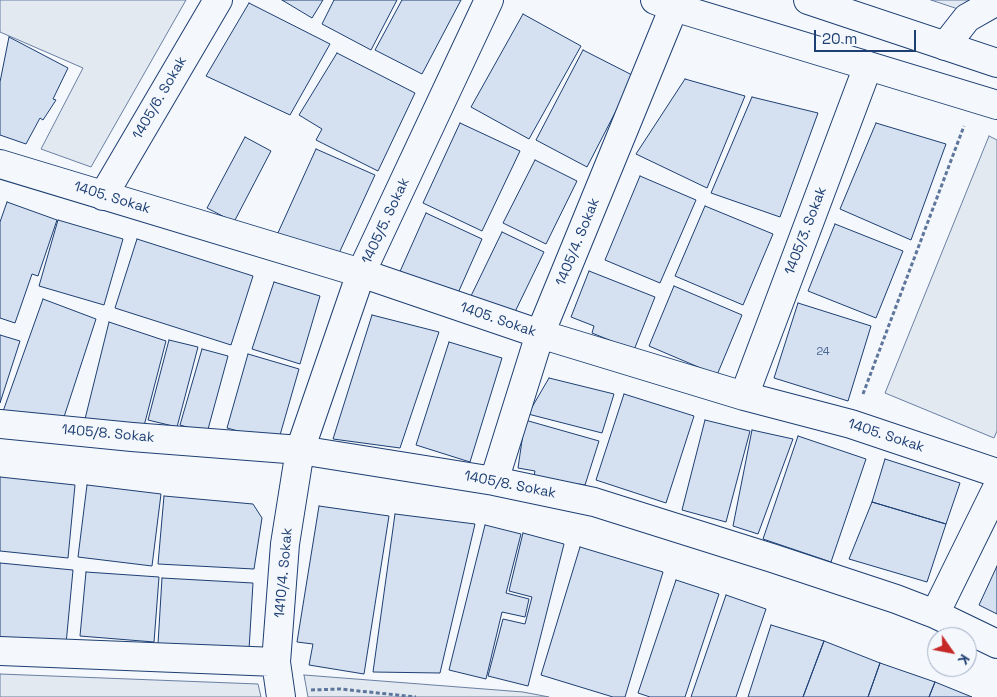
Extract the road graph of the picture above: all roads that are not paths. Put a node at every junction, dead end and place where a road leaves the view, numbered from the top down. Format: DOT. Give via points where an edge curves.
graph roads {
  1 [pos="218,0"];
  2 [pos="489,0"];
  3 [pos="808,0"];
  4 [pos="997,1"];
  5 [pos="664,4"];
  6 [pos="945,46"];
  7 [pos="997,63"];
  8 [pos="868,66"];
  9 [pos="986,101"];
  10 [pos="0,164"];
  11 [pos="103,196"];
  12 [pos="361,273"];
  13 [pos="540,334"];
  14 [pos="744,396"];
  15 [pos="0,424"];
  16 [pos="300,450"];
  17 [pos="997,473"];
  18 [pos="494,481"];
  19 [pos="997,488"];
  20 [pos="935,614"];
  21 [pos="997,644"];
  22 [pos="0,651"];
  23 [pos="276,662"];
  24 [pos="280,695"];
  1 -- 11 [label="street, 1405/6. Sokak"];
  2 -- 12 [label="street, 1405/5. Sokak"];
  3 -- 6 [label="street"];
  4 -- 6 [label="street" via="967,18"];
  5 -- 8 [label="street"];
  5 -- 13 [label="street, 1405/4. Sokak"];
  6 -- 7 [label="street"];
  8 -- 9 [label="street"];
  8 -- 14 [label="street, 1405/3. Sokak"];
  10 -- 11 [label="street, 1405. Sokak"];
  11 -- 12 [label="street, 1405. Sokak"];
  12 -- 13 [label="street, 1405. Sokak"];
  12 -- 16 [label="street, 1405/5. Sokak"];
  13 -- 14 [label="street, 1405. Sokak"];
  13 -- 18 [label="street, 1405/4. Sokak"];
  14 -- 17 [label="street, 1405. Sokak" via="851,424"];
  15 -- 16 [label="street, 1405/8. Sokak"];
  16 -- 18 [label="street, 1405/8. Sokak"];
  16 -- 23 [label="street, 1410/4. Sokak" via="285,544"];
  18 -- 20 [label="street, 1405/8. Sokak" via="594,502"];
  19 -- 20 [label="street"];
  20 -- 21 [label="street, 1405/8. Sokak"];
  22 -- 23 [label="street"];
  23 -- 24 [label="street, 1410/4. Sokak"];
}
